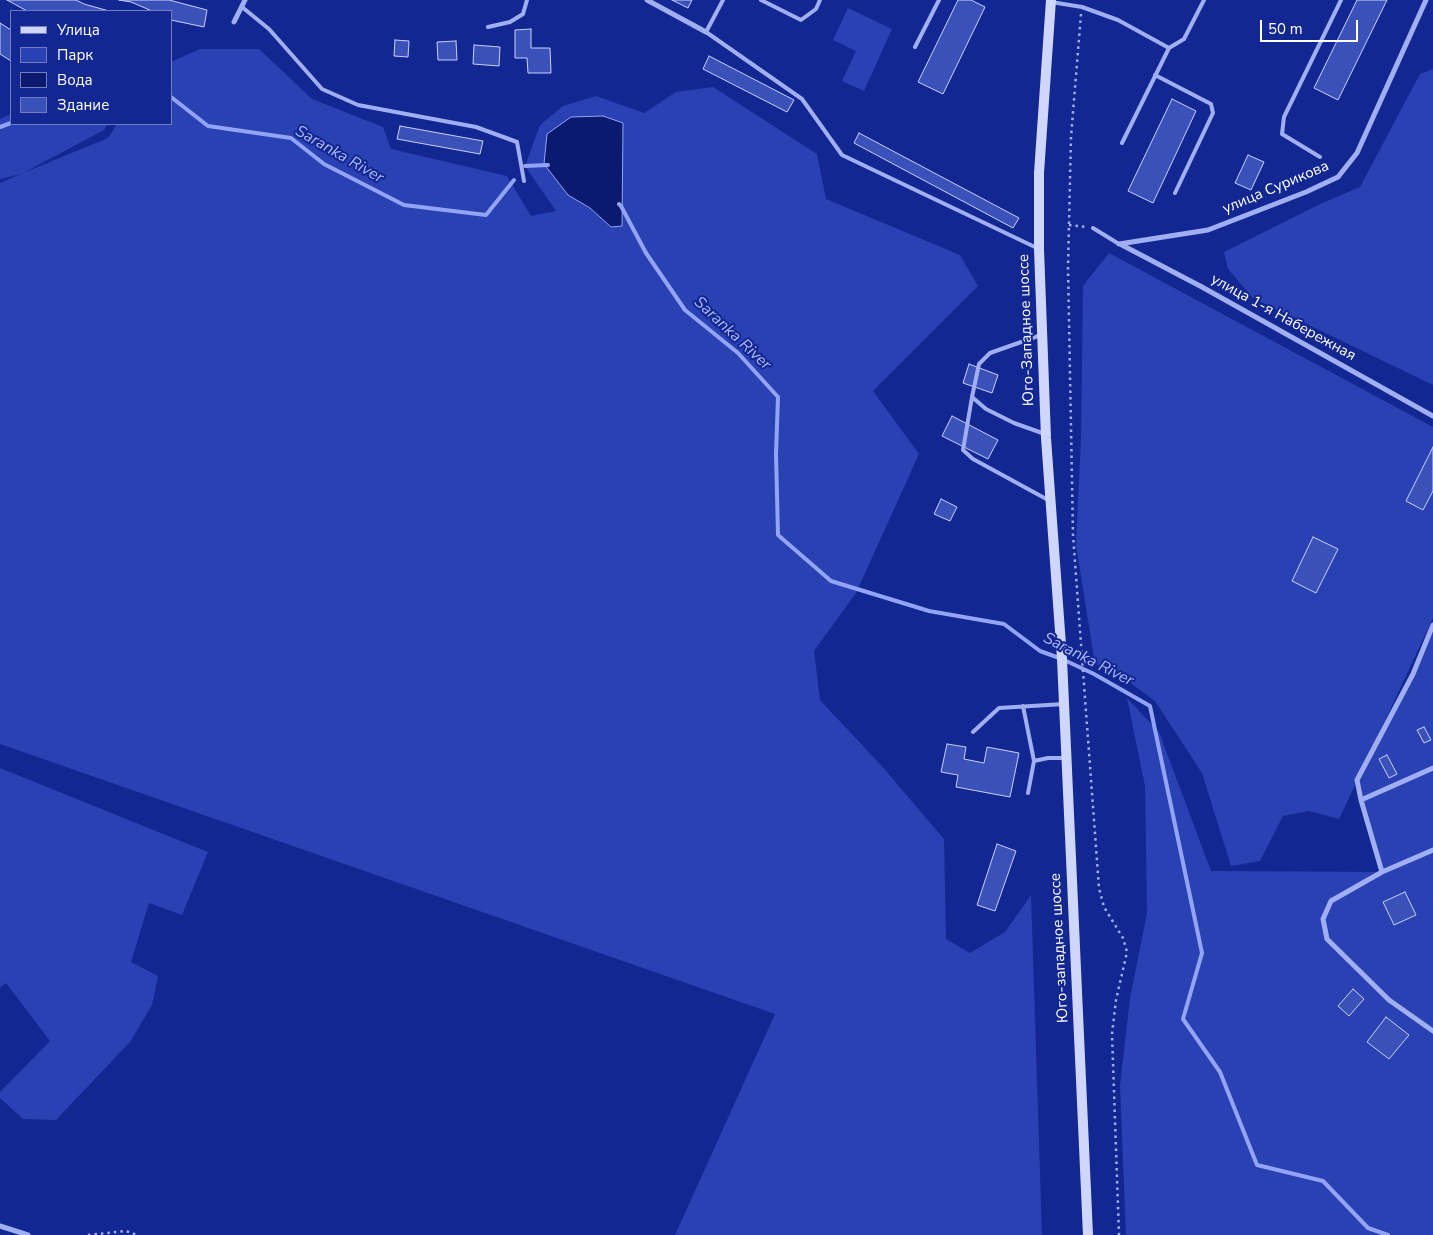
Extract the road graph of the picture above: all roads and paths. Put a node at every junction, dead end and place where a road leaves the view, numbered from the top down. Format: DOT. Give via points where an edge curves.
graph roads {
  1 [pos="245,0"];
  2 [pos="527,0"];
  3 [pos="647,0"];
  4 [pos="723,0"];
  5 [pos="761,0"];
  6 [pos="820,0"];
  7 [pos="939,0"];
  8 [pos="1204,0"];
  9 [pos="1341,0"];
  10 [pos="1426,0"];
  11 [pos="1051,1"];
  12 [pos="242,7"];
  13 [pos="1082,7"];
  14 [pos="234,22"];
  15 [pos="488,27"];
  16 [pos="706,32"];
  17 [pos="915,46"];
  18 [pos="1169,48"];
  19 [pos="1155,75"];
  20 [pos="1122,143"];
  21 [pos="1320,157"];
  22 [pos="524,180"];
  23 [pos="1175,194"];
  24 [pos="1069,225"];
  25 [pos="1092,228"];
  26 [pos="1119,244"];
  27 [pos="1039,249"];
  28 [pos="1043,335"];
  29 [pos="972,397"];
  30 [pos="1433,416"];
  31 [pos="1046,434"];
  32 [pos="1051,502"];
  33 [pos="1433,624"];
  34 [pos="1062,659"];
  35 [pos="1064,704"];
  36 [pos="1023,706"];
  37 [pos="973,732"];
  38 [pos="1066,758"];
  39 [pos="1034,761"];
  40 [pos="1433,768"];
  41 [pos="1028,793"];
  42 [pos="1361,800"];
  43 [pos="1433,850"];
  44 [pos="1382,872"];
  45 [pos="1433,1031"];
  46 [pos="0,1226"];
  47 [pos="28,1235"];
  48 [pos="88,1235"];
  49 [pos="137,1235"];
  50 [pos="1088,1235"];
  51 [pos="1119,1235"];
  1 -- 12 [label="street"];
  2 -- 15 [label="lane" via="523,14 510,22"];
  3 -- 16 [label="street"];
  4 -- 16 [label="lane"];
  5 -- 6 [label="lane" via="800,20 816,9"];
  7 -- 17 [label="lane"];
  8 -- 18 [label="lane" via="1184,39"];
  9 -- 21 [label="lane" via="1284,117 1282,134"];
  10 -- 26 [label="street, улица Сурикова" via="1357,153 1338,177 1208,230"];
  11 -- 13 [label="lane"];
  11 -- 27 [label="main road, Юго-Западное шоссе" via="1039,173"];
  12 -- 14 [label="street"];
  12 -- 22 [label="lane" via="268,29 322,89 358,105 476,127 517,142"];
  13 -- 18 [label="lane" via="1118,20"];
  13 -- 24 [label="path" via="1071,136"];
  16 -- 27 [label="lane" via="802,99 842,155"];
  18 -- 19 [label="lane"];
  19 -- 20 [label="lane"];
  19 -- 23 [label="lane" via="1211,104 1214,114"];
  24 -- 25 [label="path"];
  24 -- 51 [label="path" via="1073,535 1098,888 1127,952 1112,1034"];
  25 -- 26 [label="lane"];
  26 -- 30 [label="street, улица 1-я Набережная"];
  27 -- 28 [label="main road, Юго-Западное шоссе"];
  28 -- 29 [label="lane" via="990,353 979,364"];
  28 -- 31 [label="main road, Юго-Западное шоссе"];
  29 -- 31 [label="lane" via="986,409"];
  29 -- 32 [label="lane" via="963,450 973,459"];
  31 -- 32 [label="main road, Юго-Западное шоссе"];
  32 -- 34 [label="main road, Юго-Западное шоссе"];
  33 -- 42 [label="street" via="1413,674 1357,780"];
  34 -- 35 [label="main road, Юго-западное шоссе"];
  35 -- 36 [label="lane"];
  35 -- 38 [label="main road, Юго-западное шоссе"];
  36 -- 37 [label="lane" via="998,708"];
  36 -- 39 [label="lane"];
  38 -- 39 [label="lane"];
  38 -- 50 [label="main road, Юго-западное шоссе"];
  39 -- 41 [label="lane"];
  40 -- 42 [label="street"];
  42 -- 44 [label="street"];
  43 -- 44 [label="street"];
  44 -- 45 [label="street" via="1331,901 1323,920 1328,939 1389,1000"];
  46 -- 47 [label="street"];
  48 -- 49 [label="path" via="126,1232"];
}
